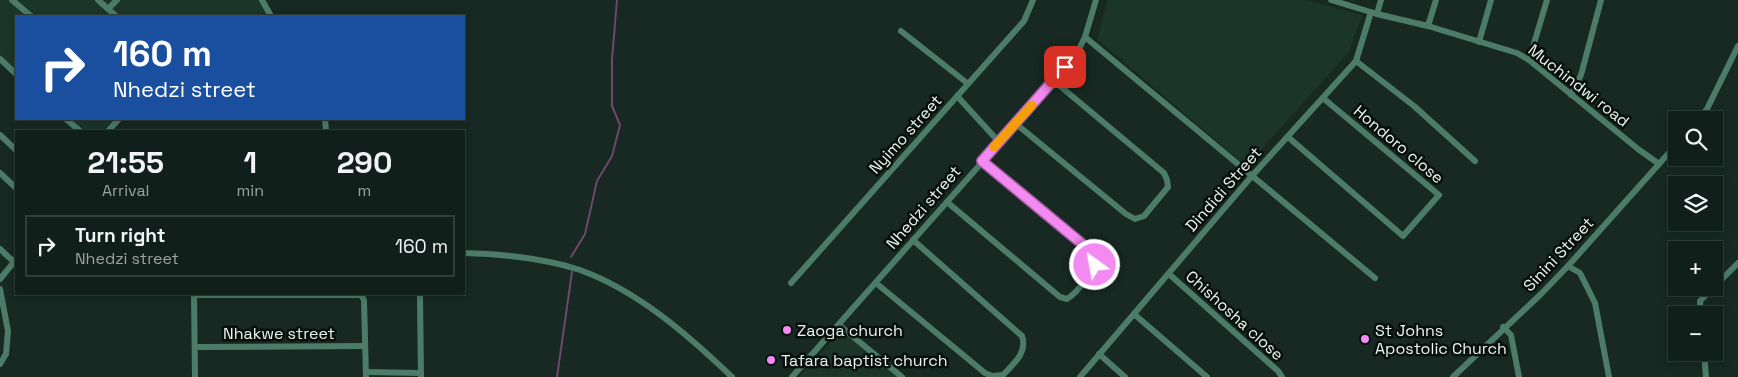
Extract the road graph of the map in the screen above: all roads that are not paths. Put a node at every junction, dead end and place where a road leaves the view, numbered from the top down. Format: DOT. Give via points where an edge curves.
graph roads {
  1 [pos="12,0"];
  2 [pos="98,0"];
  3 [pos="117,0"];
  4 [pos="262,0"];
  5 [pos="1033,0"];
  6 [pos="1096,0"];
  7 [pos="1331,0"];
  8 [pos="1381,0"];
  9 [pos="1436,0"];
  10 [pos="1491,0"];
  11 [pos="1547,0"];
  12 [pos="1601,0"];
  13 [pos="108,9"];
  14 [pos="1374,13"];
  15 [pos="30,15"];
  16 [pos="115,15"];
  17 [pos="270,15"];
  18 [pos="1428,26"];
  19 [pos="901,31"];
  20 [pos="1085,37"];
  21 [pos="1479,42"];
  22 [pos="1738,46"];
  23 [pos="0,59"];
  24 [pos="1529,60"];
  25 [pos="1356,61"];
  26 [pos="15,73"];
  27 [pos="1054,81"];
  28 [pos="967,83"];
  29 [pos="1571,95"];
  30 [pos="956,96"];
  31 [pos="1323,98"];
  32 [pos="1705,111"];
  33 [pos="67,120"];
  34 [pos="118,120"];
  35 [pos="1015,123"];
  36 [pos="79,130"];
  37 [pos="109,130"];
  38 [pos="0,135"];
  39 [pos="1288,137"];
  40 [pos="999,142"];
  41 [pos="15,149"];
  42 [pos="1668,154"];
  43 [pos="982,161"];
  44 [pos="1475,161"];
  45 [pos="1659,164"];
  46 [pos="0,173"];
  47 [pos="1252,176"];
  48 [pos="15,187"];
  49 [pos="947,202"];
  50 [pos="913,240"];
  51 [pos="0,249"];
  52 [pos="465,253"];
  53 [pos="15,262"];
  54 [pos="1738,263"];
  55 [pos="1568,266"];
  56 [pos="1169,274"];
  57 [pos="1723,277"];
  58 [pos="1375,278"];
  59 [pos="0,279"];
  60 [pos="876,282"];
  61 [pos="791,283"];
  62 [pos="0,289"];
  63 [pos="194,295"];
  64 [pos="361,295"];
  65 [pos="420,295"];
  66 [pos="1134,314"];
  67 [pos="839,325"];
  68 [pos="1503,328"];
  69 [pos="364,346"];
  70 [pos="195,347"];
  71 [pos="1099,354"];
  72 [pos="1705,361"];
  73 [pos="0,364"];
  74 [pos="366,375"];
  75 [pos="421,375"];
  76 [pos="195,377"];
  77 [pos="732,377"];
  78 [pos="792,377"];
  79 [pos="902,377"];
  80 [pos="1080,377"];
  81 [pos="1125,377"];
  82 [pos="1207,377"];
  83 [pos="1282,377"];
  84 [pos="1453,377"];
  85 [pos="1519,377"];
  86 [pos="1609,377"];
  87 [pos="1706,377"];
  1 -- 15 [label="street"];
  2 -- 13 [label="street"];
  3 -- 13 [label="street"];
  4 -- 17 [label="street"];
  5 -- 28 [label="street, Nyimo street" via="1024,21"];
  6 -- 20 [label="street, Nhedzi street"];
  7 -- 14 [label="street, Muchindwi road"];
  8 -- 14 [label="street, Dindidi Street"];
  9 -- 18 [label="street"];
  10 -- 21 [label="street"];
  11 -- 24 [label="street"];
  12 -- 29 [label="street" via="1581,75"];
  13 -- 16 [label="street"];
  14 -- 18 [label="street, Muchindwi road"];
  14 -- 25 [label="street, Dindidi Street"];
  18 -- 21 [label="street, Muchindwi road"];
  19 -- 28 [label="street"];
  20 -- 27 [label="street, Nhedzi street" via="1077,53"];
  20 -- 47 [label="street"];
  21 -- 24 [label="street, Muchindwi road"];
  22 -- 32 [label="street"];
  23 -- 26 [label="street"];
  24 -- 29 [label="street, Muchindwi road"];
  25 -- 31 [label="street, Dindidi Street"];
  25 -- 44 [label="street" via="1414,106"];
  27 -- 35 [label="street, Nhedzi street"];
  27 -- 35 [label="street" via="1164,173 1168,186 1144,216 1135,219 1126,214"];
  28 -- 30 [label="street, Nyimo street"];
  29 -- 45 [label="street, Muchindwi road"];
  30 -- 40 [label="street"];
  30 -- 61 [label="street, Nyimo street"];
  31 -- 39 [label="street, Dindidi Street"];
  31 -- 39 [label="street, Hondoro close" via="1439,195 1403,236"];
  33 -- 36 [label="street"];
  34 -- 37 [label="street"];
  35 -- 40 [label="street, Nhedzi street"];
  38 -- 41 [label="street"];
  39 -- 47 [label="street, Dindidi Street"];
  40 -- 43 [label="street, Nhedzi street"];
  42 -- 45 [label="street, Sinini Street"];
  43 -- 49 [label="street, Nhedzi street"];
  43 -- 49 [label="street" via="1092,252 1096,258 1095,265 1074,295 1060,297"];
  45 -- 55 [label="street, Sinini Street"];
  46 -- 48 [label="street"];
  47 -- 56 [label="street, Dindidi Street"];
  47 -- 58 [label="street"];
  49 -- 50 [label="street, Nhedzi street"];
  50 -- 60 [label="street, Nhedzi street"];
  50 -- 60 [label="street" via="1022,336 1024,349 1020,356 1003,375 985,373"];
  51 -- 53 [label="street"];
  52 -- 77 [label="street" via="556,264 605,281 667,320"];
  53 -- 59 [label="street"];
  54 -- 57 [label="street"];
  55 -- 68 [label="street, Sinini Street"];
  55 -- 86 [label="street" via="1580,273 1594,303"];
  56 -- 66 [label="street, Dindidi Street"];
  56 -- 83 [label="street, Chishosha close"];
  60 -- 67 [label="street, Nhedzi street"];
  62 -- 73 [label="street" via="8,331 6,354"];
  63 -- 70 [label="street"];
  64 -- 69 [label="street" via="364,300"];
  65 -- 75 [label="street"];
  66 -- 71 [label="street, Dindidi Street"];
  66 -- 82 [label="street"];
  67 -- 78 [label="street, Nhedzi street"];
  67 -- 79 [label="street"];
  68 -- 84 [label="street, Sinini Street"];
  68 -- 85 [label="street" via="1511,335"];
  69 -- 70 [label="street, Nhakwe street"];
  69 -- 74 [label="street"];
  70 -- 76 [label="street"];
  71 -- 80 [label="street, Dindidi Street"];
  71 -- 81 [label="street"];
  72 -- 87 [label="street"];
  74 -- 75 [label="street"];
}
